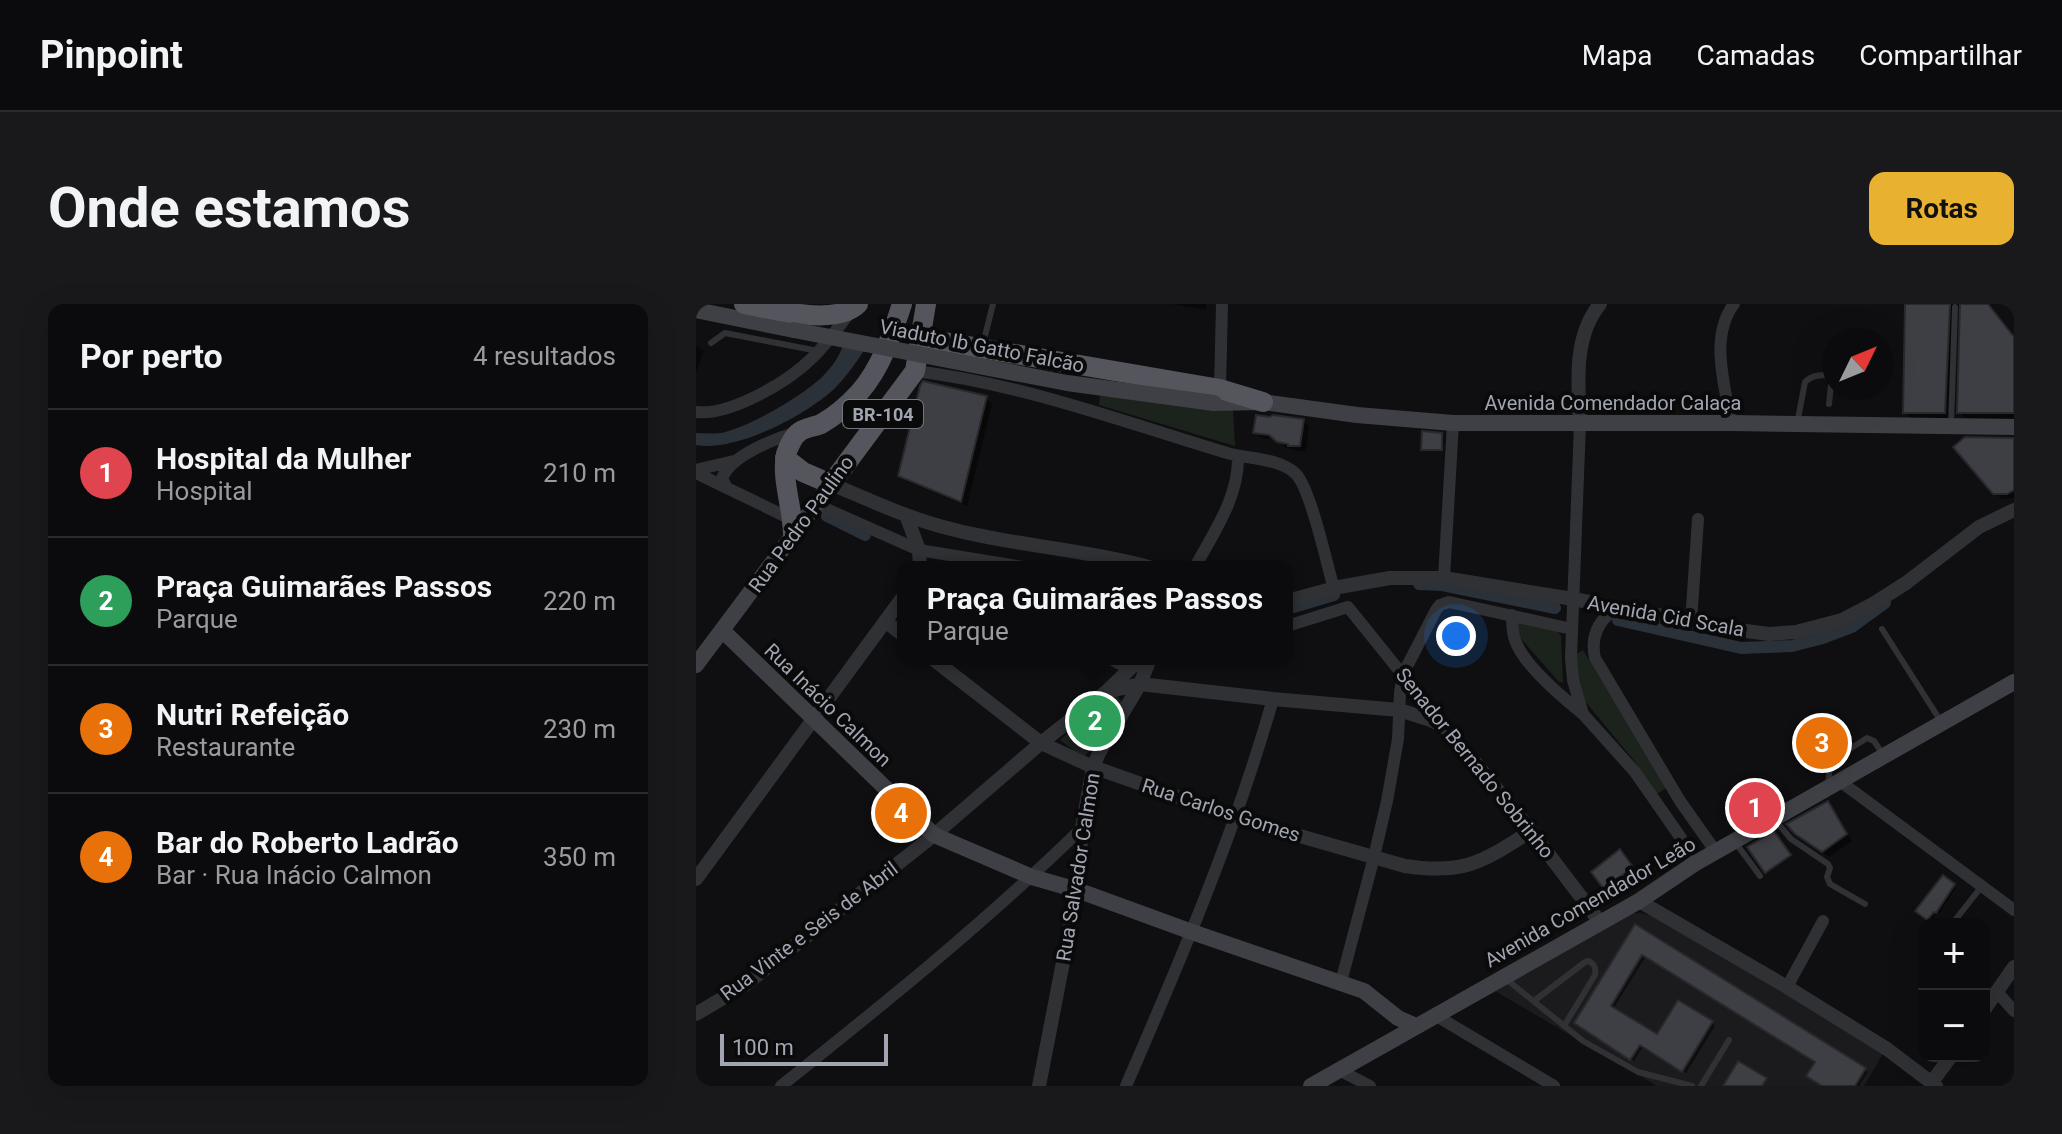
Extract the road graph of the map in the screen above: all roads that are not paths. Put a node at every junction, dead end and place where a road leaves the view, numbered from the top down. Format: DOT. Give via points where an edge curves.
graph roads {
  1 [pos="744,304"];
  2 [pos="902,304"];
  3 [pos="926,304"];
  4 [pos="993,304"];
  5 [pos="1222,304"];
  6 [pos="1600,304"];
  7 [pos="1734,304"];
  8 [pos="855,307"];
  9 [pos="1955,307"];
  10 [pos="696,310"];
  11 [pos="921,338"];
  12 [pos="711,343"];
  13 [pos="989,349"];
  14 [pos="818,351"];
  15 [pos="915,371"];
  16 [pos="1822,375"];
  17 [pos="990,384"];
  18 [pos="1217,396"];
  19 [pos="1830,400"];
  20 [pos="1263,402"];
  21 [pos="1829,404"];
  22 [pos="696,412"];
  23 [pos="1453,423"];
  24 [pos="1731,423"];
  25 [pos="1574,424"];
  26 [pos="1797,424"];
  27 [pos="1951,425"];
  28 [pos="2014,427"];
  29 [pos="798,432"];
  30 [pos="1238,456"];
  31 [pos="785,458"];
  32 [pos="737,460"];
  33 [pos="696,472"];
  34 [pos="831,484"];
  35 [pos="727,488"];
  36 [pos="815,504"];
  37 [pos="2014,510"];
  38 [pos="906,515"];
  39 [pos="1698,519"];
  40 [pos="793,527"];
  41 [pos="921,561"];
  42 [pos="923,561"];
  43 [pos="1126,561"];
  44 [pos="1198,561"];
  45 [pos="1444,578"];
  46 [pos="1334,589"];
  47 [pos="1293,599"];
  48 [pos="1573,599"];
  49 [pos="897,605"];
  50 [pos="1616,608"];
  51 [pos="1512,615"];
  52 [pos="885,621"];
  53 [pos="1691,622"];
  54 [pos="1293,624"];
  55 [pos="1572,629"];
  56 [pos="1882,629"];
  57 [pos="722,630"];
  58 [pos="897,630"];
  59 [pos="696,665"];
  60 [pos="941,665"];
  61 [pos="1134,665"];
  62 [pos="1148,665"];
  63 [pos="1403,674"];
  64 [pos="1140,684"];
  65 [pos="2012,685"];
  66 [pos="1106,692"];
  67 [pos="1273,699"];
  68 [pos="1399,710"];
  69 [pos="1583,714"];
  70 [pos="813,718"];
  71 [pos="1942,723"];
  72 [pos="1446,728"];
  73 [pos="1041,743"];
  74 [pos="1884,757"];
  75 [pos="1093,767"];
  76 [pos="1834,786"];
  77 [pos="1680,801"];
  78 [pos="1663,813"];
  79 [pos="1237,818"];
  80 [pos="1774,819"];
  81 [pos="1082,828"];
  82 [pos="1531,831"];
  83 [pos="934,835"];
  84 [pos="1735,842"];
  85 [pos="1716,852"];
  86 [pos="1374,857"];
  87 [pos="1694,864"];
  88 [pos="1760,876"];
  89 [pos="1032,877"];
  90 [pos="696,879"];
  91 [pos="1982,886"];
  92 [pos="1077,890"];
  93 [pos="1639,901"];
  94 [pos="1865,904"];
  95 [pos="2014,910"];
  96 [pos="1957,918"];
  97 [pos="1823,921"];
  98 [pos="1600,922"];
  99 [pos="1192,932"];
  100 [pos="2014,967"];
  101 [pos="1503,976"];
  102 [pos="1341,982"];
  103 [pos="1787,987"];
  104 [pos="1997,992"];
  105 [pos="1534,1001"];
  106 [pos="1990,1002"];
  107 [pos="2014,1011"];
  108 [pos="696,1014"];
  109 [pos="1435,1015"];
  110 [pos="1416,1026"];
  111 [pos="1564,1026"];
  112 [pos="1729,1040"];
  113 [pos="1947,1062"];
  114 [pos="1337,1069"];
  115 [pos="1934,1084"];
  116 [pos="781,1086"];
  117 [pos="1039,1086"];
  118 [pos="1126,1086"];
  119 [pos="1311,1086"];
  120 [pos="1370,1086"];
  121 [pos="1554,1086"];
  122 [pos="1692,1086"];
  123 [pos="1701,1086"];
  1 -- 8 [label="highway" via="815,315 837,315"];
  2 -- 29 [label="highway" via="877,367 860,391 821,424"];
  3 -- 11 [label="highway, BR-104"];
  4 -- 13 [label="lane"];
  5 -- 18 [label="street"];
  6 -- 25 [label="street" via="1580,348"];
  7 -- 24 [label="street" via="1721,333"];
  8 -- 14 [label="street"];
  9 -- 27 [label="lane"];
  10 -- 18 [label="main road, Viaduto Ib Gatto Falcão, bridge" via="1067,383"];
  11 -- 13 [label="highway"];
  11 -- 15 [label="highway, Rua Pedro Paulino / BR-104"];
  12 -- 14 [label="lane" via="725,333"];
  13 -- 17 [label="street"];
  13 -- 18 [label="highway"];
  14 -- 22 [label="street" via="796,372 738,404"];
  15 -- 17 [label="street"];
  15 -- 34 [label="highway, Rua Pedro Paulino / BR-104"];
  16 -- 26 [label="lane" via="1805,382"];
  17 -- 30 [label="street"];
  18 -- 20 [label="highway"];
  19 -- 21 [label="lane"];
  20 -- 23 [label="main road, Avenida Comendador Calaça"];
  23 -- 25 [label="main road, Avenida Comendador Calaça"];
  23 -- 45 [label="street"];
  24 -- 25 [label="main road, Avenida Comendador Calaça"];
  24 -- 26 [label="main road, Avenida Comendador Calaça"];
  25 -- 48 [label="street"];
  26 -- 27 [label="main road, Avenida Comendador Calaça"];
  27 -- 28 [label="main road, Avenida Comendador Calaça"];
  29 -- 31 [label="highway"];
  29 -- 32 [label="street"];
  30 -- 44 [label="street" via="1232,496"];
  30 -- 46 [label="street" via="1280,465 1299,477"];
  31 -- 34 [label="highway"];
  31 -- 40 [label="highway"];
  32 -- 33 [label="street"];
  32 -- 35 [label="street" via="725,470"];
  33 -- 35 [label="street"];
  34 -- 36 [label="main road, Rua Pedro Paulino"];
  34 -- 38 [label="street"];
  35 -- 40 [label="street"];
  36 -- 40 [label="main road, Rua Pedro Paulino"];
  36 -- 41 [label="street"];
  37 -- 53 [label="street, Avenida Cid Scala" via="1979,527 1895,590 1833,623 1769,634"];
  38 -- 42 [label="street"];
  38 -- 43 [label="street" via="951,529"];
  39 -- 53 [label="street"];
  40 -- 57 [label="main road, Rua Pedro Paulino"];
  45 -- 46 [label="street, Avenida Cid Scala" via="1390,578"];
  45 -- 48 [label="street, Avenida Cid Scala"];
  46 -- 47 [label="street, Avenida Cid Scala"];
  48 -- 50 [label="street, Avenida Cid Scala"];
  48 -- 55 [label="street"];
  49 -- 52 [label="street"];
  50 -- 53 [label="street, Avenida Cid Scala"];
  50 -- 77 [label="street" via="1598,628 1595,658"];
  51 -- 55 [label="street, Avenida Cid Scala"];
  51 -- 63 [label="street, Avenida Cid Scala" via="1449,602 1440,605"];
  51 -- 69 [label="street" via="1522,654"];
  52 -- 58 [label="street"];
  52 -- 70 [label="street"];
  54 -- 63 [label="street, Senador Bernado Sobrinho" via="1348,607"];
  55 -- 69 [label="street" via="1571,669"];
  56 -- 71 [label="lane"];
  57 -- 59 [label="main road, Rua Pedro Paulino"];
  57 -- 70 [label="main road, Rua Inácio Calmon"];
  60 -- 73 [label="street, Rua Carlos Gomes"];
  61 -- 66 [label="street, Rua Vinte e Seis de Abril"];
  62 -- 64 [label="street, Rua Salvador Calmon"];
  63 -- 68 [label="street"];
  63 -- 72 [label="street, Senador Bernado Sobrinho"];
  64 -- 66 [label="street"];
  64 -- 67 [label="street"];
  64 -- 75 [label="street, Rua Salvador Calmon"];
  65 -- 71 [label="main road, Avenida Comendador Leão"];
  66 -- 73 [label="street, Rua Vinte e Seis de Abril"];
  67 -- 68 [label="street"];
  67 -- 79 [label="street"];
  68 -- 72 [label="street"];
  68 -- 86 [label="street"];
  69 -- 78 [label="street"];
  70 -- 83 [label="main road, Rua Inácio Calmon"];
  70 -- 90 [label="street"];
  71 -- 74 [label="main road, Avenida Comendador Leão"];
  72 -- 82 [label="street, Senador Bernado Sobrinho"];
  73 -- 75 [label="street, Rua Carlos Gomes"];
  73 -- 83 [label="street, Rua Vinte e Seis de Abril"];
  74 -- 76 [label="main road, Avenida Comendador Leão"];
  74 -- 76 [label="lane" via="1867,738 1834,759"];
  75 -- 79 [label="street, Rua Carlos Gomes"];
  75 -- 81 [label="street, Rua Salvador Calmon"];
  76 -- 80 [label="main road, Avenida Comendador Leão"];
  76 -- 91 [label="street"];
  77 -- 78 [label="street"];
  77 -- 85 [label="street"];
  78 -- 87 [label="street"];
  79 -- 86 [label="street, Rua Carlos Gomes"];
  79 -- 99 [label="street"];
  80 -- 84 [label="main road, Avenida Comendador Leão"];
  80 -- 94 [label="lane" via="1791,839 1828,864 1830,884"];
  81 -- 89 [label="street"];
  81 -- 92 [label="street, Rua Salvador Calmon"];
  82 -- 86 [label="street, Rua Carlos Gomes" via="1492,856 1460,867 1424,869"];
  82 -- 98 [label="street, Senador Bernado Sobrinho"];
  83 -- 89 [label="main road, Rua Inácio Calmon"];
  83 -- 108 [label="street, Rua Vinte e Seis de Abril" via="745,985"];
  84 -- 85 [label="main road, Avenida Comendador Leão"];
  84 -- 88 [label="lane"];
  85 -- 87 [label="main road, Avenida Comendador Leão"];
  86 -- 102 [label="street"];
  87 -- 93 [label="main road, Avenida Comendador Leão"];
  89 -- 92 [label="main road, Rua Inácio Calmon"];
  89 -- 116 [label="street"];
  91 -- 95 [label="street"];
  91 -- 96 [label="lane"];
  92 -- 99 [label="main road, Rua Inácio Calmon"];
  92 -- 117 [label="street, Rua Salvador Calmon"];
  93 -- 98 [label="main road, Avenida Comendador Leão"];
  93 -- 103 [label="street"];
  97 -- 103 [label="street"];
  98 -- 101 [label="main road, Avenida Comendador Leão"];
  99 -- 102 [label="main road, Rua Inácio Calmon"];
  99 -- 118 [label="street"];
  100 -- 104 [label="street"];
  101 -- 105 [label="lane"];
  101 -- 109 [label="main road, Avenida Comendador Leão"];
  102 -- 110 [label="main road, Rua Inácio Calmon" via="1374,996"];
  103 -- 115 [label="street"];
  104 -- 106 [label="street"];
  104 -- 107 [label="street"];
  105 -- 111 [label="lane"];
  105 -- 111 [label="lane" via="1585,962 1593,964 1595,975"];
  109 -- 110 [label="main road, Avenida Comendador Leão"];
  109 -- 121 [label="street"];
  110 -- 114 [label="main road, Avenida Comendador Leão"];
  111 -- 122 [label="lane" via="1638,1072"];
  112 -- 123 [label="lane"];
  113 -- 115 [label="street"];
  114 -- 119 [label="main road, Avenida Comendador Leão"];
  114 -- 120 [label="street"];
}
